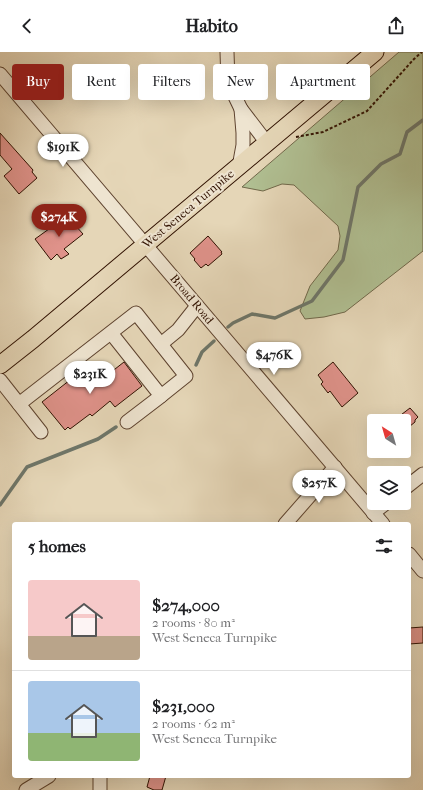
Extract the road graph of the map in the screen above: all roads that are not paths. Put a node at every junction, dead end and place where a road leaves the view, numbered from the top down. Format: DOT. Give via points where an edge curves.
graph roads {
  1 [pos="227,52"];
  2 [pos="375,52"];
  3 [pos="0,74"];
  4 [pos="241,110"];
  5 [pos="267,143"];
  6 [pos="239,167"];
  7 [pos="146,245"];
  8 [pos="197,306"];
  9 [pos="111,333"];
  10 [pos="161,344"];
  11 [pos="0,365"];
  12 [pos="0,380"];
  13 [pos="160,396"];
  14 [pos="19,404"];
  15 [pos="127,422"];
  16 [pos="41,432"];
  17 [pos="335,467"];
  18 [pos="423,474"];
  19 [pos="411,483"];
  20 [pos="376,510"];
  21 [pos="373,512"];
  22 [pos="287,522"];
  23 [pos="381,522"];
  24 [pos="411,556"];
  25 [pos="423,571"];
  26 [pos="46,778"];
  27 [pos="100,778"];
  28 [pos="26,790"];
  29 [pos="100,790"];
  1 -- 4 [label="street" via="228,82"];
  2 -- 5 [label="main road, West Seneca Turnpike"];
  3 -- 7 [label="street, Broad Road"];
  4 -- 5 [label="street"];
  4 -- 6 [label="street" via="243,145"];
  5 -- 6 [label="main road, West Seneca Turnpike"];
  6 -- 7 [label="main road, West Seneca Turnpike"];
  7 -- 8 [label="street, Broad Road"];
  7 -- 11 [label="main road, West Seneca Turnpike"];
  8 -- 10 [label="street" via="178,330"];
  8 -- 17 [label="street, Broad Road"];
  9 -- 10 [label="street" via="136,313"];
  9 -- 13 [label="street"];
  9 -- 14 [label="street"];
  10 -- 13 [label="street" via="186,376"];
  12 -- 14 [label="street"];
  13 -- 15 [label="street"];
  14 -- 16 [label="street"];
  17 -- 21 [label="street, Broad Road"];
  17 -- 22 [label="street"];
  18 -- 19 [label="street"];
  20 -- 21 [label="street"];
  21 -- 23 [label="street, Broad Road"];
  24 -- 25 [label="street"];
  26 -- 28 [label="street"];
  27 -- 29 [label="street"];
}
